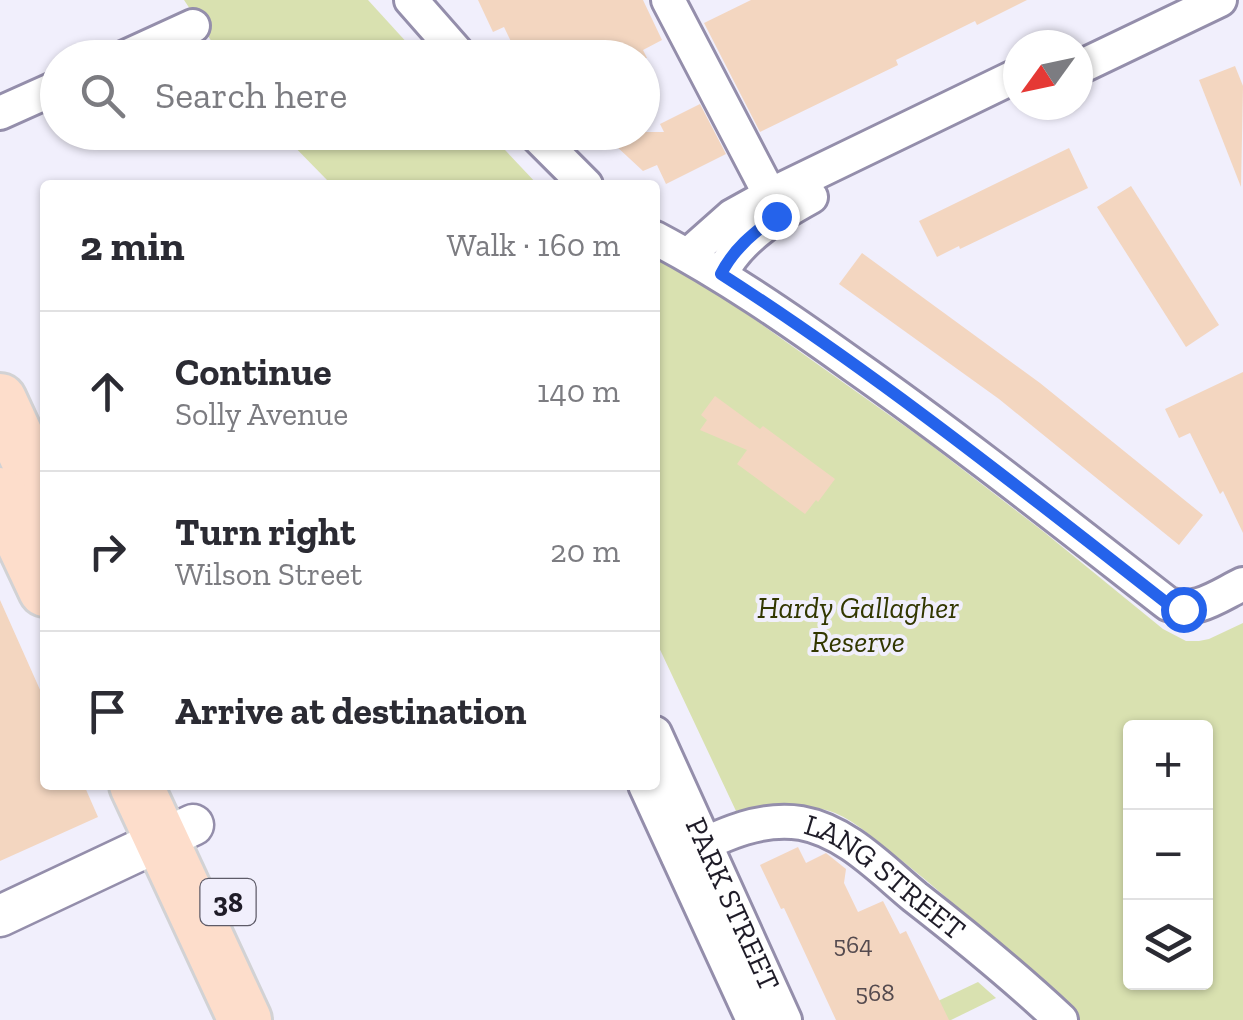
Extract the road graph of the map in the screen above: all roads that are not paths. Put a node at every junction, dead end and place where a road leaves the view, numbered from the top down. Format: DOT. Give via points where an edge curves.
graph roads {
  1 [pos="412,0"];
  2 [pos="668,0"];
  3 [pos="1174,0"];
  4 [pos="1220,0"];
  5 [pos="193,26"];
  6 [pos="1093,39"];
  7 [pos="162,40"];
  8 [pos="446,40"];
  9 [pos="1093,61"];
  10 [pos="1003,82"];
  11 [pos="40,95"];
  12 [pos="1003,104"];
  13 [pos="0,113"];
  14 [pos="551,150"];
  15 [pos="581,180"];
  16 [pos="770,194"];
  17 [pos="660,241"];
  18 [pos="688,255"];
  19 [pos="721,274"];
  20 [pos="0,400"];
  21 [pos="40,487"];
  22 [pos="0,494"];
  23 [pos="40,579"];
  24 [pos="1243,584"];
  25 [pos="660,749"];
  26 [pos="142,790"];
  27 [pos="648,790"];
  28 [pos="177,817"];
  29 [pos="692,850"];
  30 [pos="0,916"];
  31 [pos="246,1020"];
  32 [pos="282,1020"];
  33 [pos="754,1020"];
  34 [pos="785,1020"];
  35 [pos="1060,1020"];
  1 -- 8 [label="street"];
  2 -- 16 [label="street"];
  3 -- 6 [label="street"];
  4 -- 9 [label="street"];
  5 -- 7 [label="street"];
  10 -- 16 [label="street"];
  11 -- 13 [label="street"];
  12 -- 19 [label="street" via="776,216 730,256"];
  14 -- 15 [label="street"];
  16 -- 18 [label="street" via="732,216"];
  17 -- 18 [label="street"];
  18 -- 19 [label="street"];
  19 -- 24 [label="street" via="976,454 1168,604 1196,607"];
  20 -- 21 [label="main road"];
  22 -- 23 [label="main road"];
  25 -- 29 [label="street, PARK STREET"];
  26 -- 28 [label="main road, 38"];
  27 -- 29 [label="street, PARK STREET"];
  28 -- 30 [label="street"];
  28 -- 31 [label="main road, 38"];
  28 -- 32 [label="main road, 38"];
  29 -- 33 [label="street, PARK STREET"];
  29 -- 34 [label="street, PARK STREET"];
  29 -- 35 [label="street, LANG STREET" via="736,829 782,822 826,831 975,944"];
}
